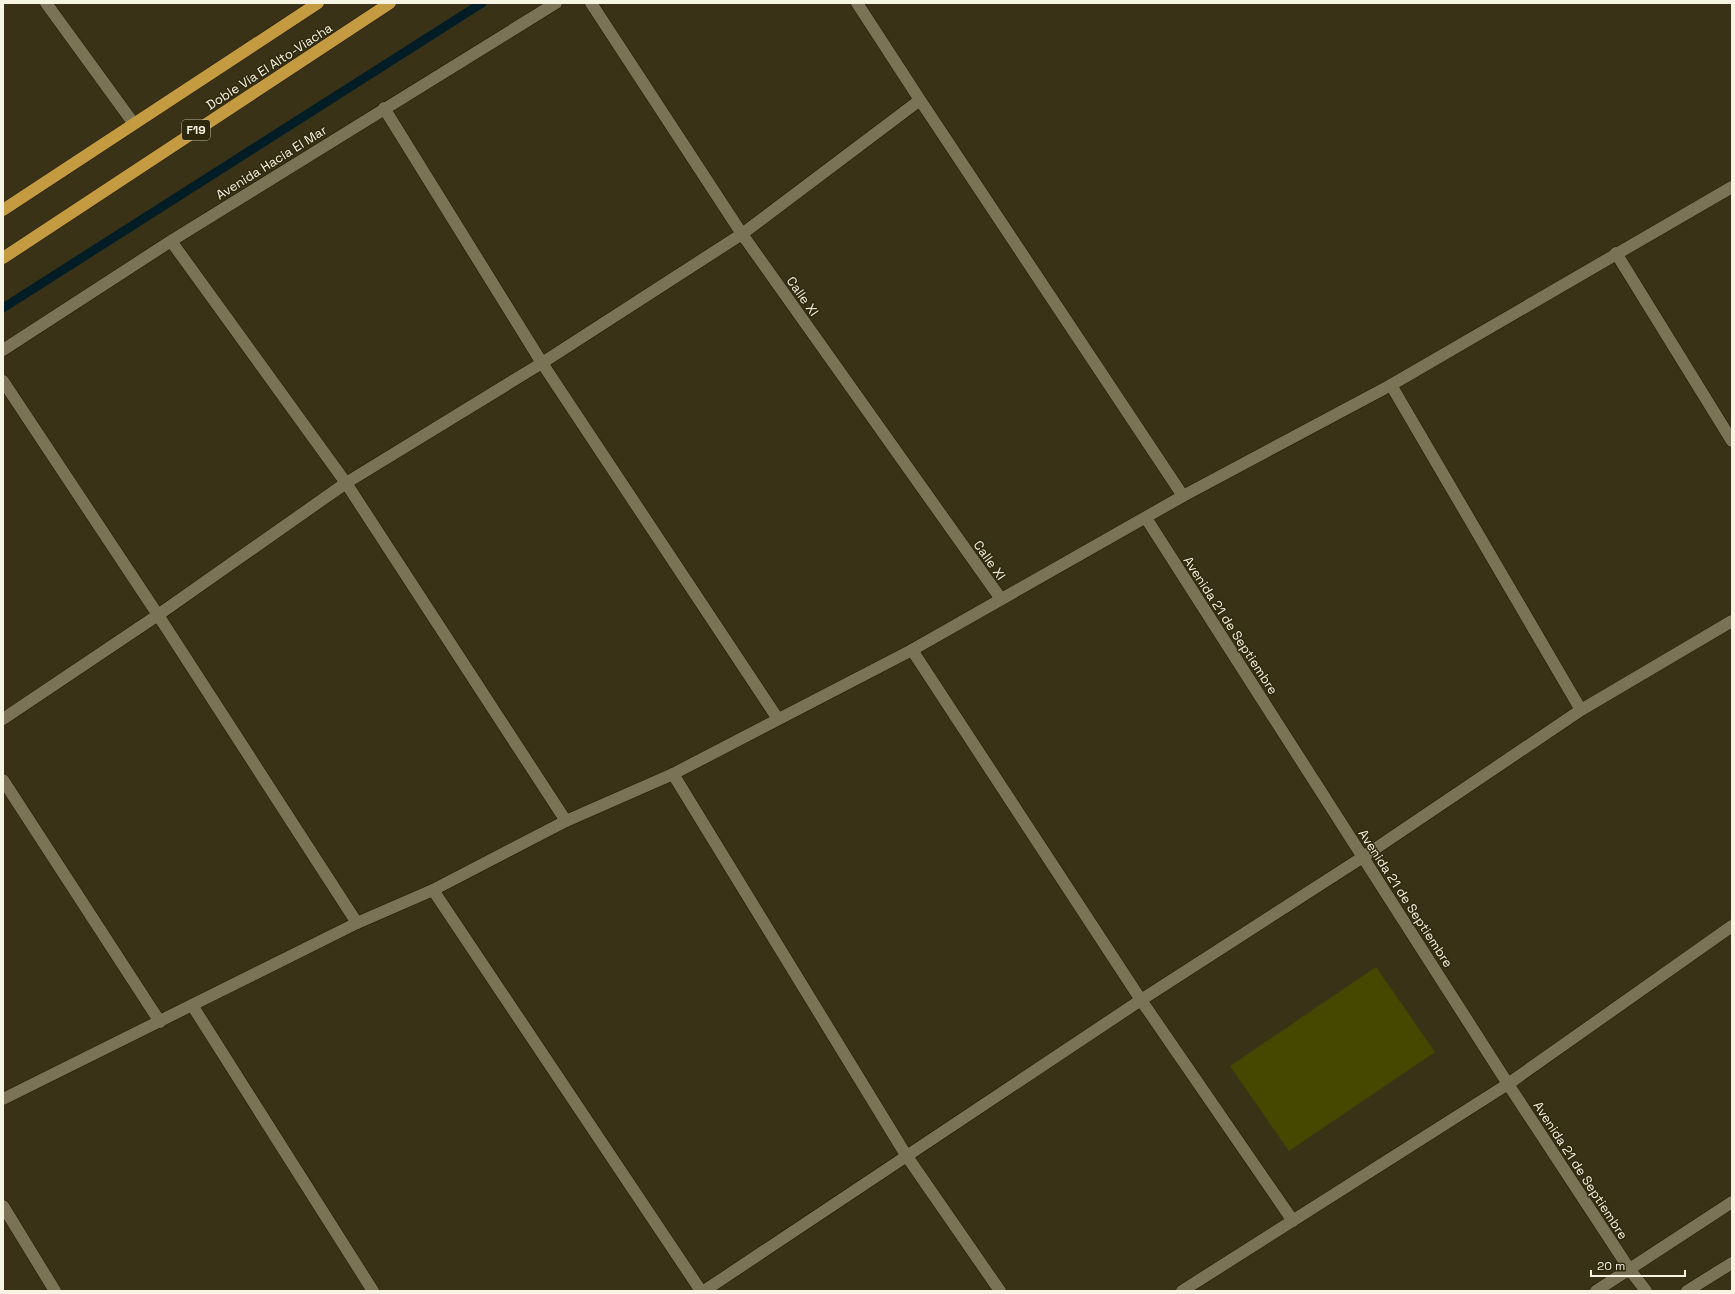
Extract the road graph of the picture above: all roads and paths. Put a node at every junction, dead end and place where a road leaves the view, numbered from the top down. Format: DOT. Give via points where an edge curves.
graph roads {
  1 [pos="46,3"];
  2 [pos="318,3"];
  3 [pos="390,3"];
  4 [pos="556,3"];
  5 [pos="591,3"];
  6 [pos="857,3"];
  7 [pos="920,100"];
  8 [pos="384,108"];
  9 [pos="134,124"];
  10 [pos="1732,186"];
  11 [pos="3,210"];
  12 [pos="742,234"];
  13 [pos="171,241"];
  14 [pos="1616,253"];
  15 [pos="3,258"];
  16 [pos="3,350"];
  17 [pos="542,363"];
  18 [pos="3,380"];
  19 [pos="1391,385"];
  20 [pos="1732,441"];
  21 [pos="346,483"];
  22 [pos="1183,496"];
  23 [pos="1146,518"];
  24 [pos="1001,599"];
  25 [pos="158,615"];
  26 [pos="1732,621"];
  27 [pos="912,650"];
  28 [pos="1581,710"];
  29 [pos="3,719"];
  30 [pos="778,719"];
  31 [pos="673,774"];
  32 [pos="3,780"];
  33 [pos="566,821"];
  34 [pos="1363,857"];
  35 [pos="433,890"];
  36 [pos="357,923"];
  37 [pos="1732,926"];
  38 [pos="1140,1000"];
  39 [pos="192,1005"];
  40 [pos="160,1022"];
  41 [pos="1508,1084"];
  42 [pos="3,1099"];
  43 [pos="906,1155"];
  44 [pos="1732,1202"];
  45 [pos="3,1206"];
  46 [pos="1293,1221"];
  47 [pos="1732,1263"];
  48 [pos="1630,1270"];
  49 [pos="55,1291"];
  50 [pos="372,1291"];
  51 [pos="701,1291"];
  52 [pos="704,1291"];
  53 [pos="1000,1291"];
  54 [pos="1182,1291"];
  55 [pos="1596,1291"];
  56 [pos="1646,1291"];
  57 [pos="1687,1291"];
  1 -- 9 [label="street"];
  2 -- 9 [label="highway, Doble Vía El Alto-Viacha"];
  3 -- 15 [label="highway, Doble Vía El Alto-Viacha / F19"];
  4 -- 8 [label="street, Avenida Hacia El Mar"];
  5 -- 12 [label="street, Calle XI"];
  6 -- 7 [label="street"];
  7 -- 12 [label="street"];
  7 -- 22 [label="street"];
  8 -- 13 [label="street, Avenida Hacia El Mar"];
  8 -- 17 [label="street"];
  9 -- 11 [label="highway, Doble Vía El Alto-Viacha"];
  10 -- 14 [label="street"];
  12 -- 17 [label="street"];
  12 -- 24 [label="street, Calle XI"];
  13 -- 16 [label="street, Avenida Hacia El Mar"];
  13 -- 21 [label="street"];
  14 -- 19 [label="street"];
  14 -- 20 [label="street"];
  17 -- 21 [label="street"];
  17 -- 30 [label="street"];
  18 -- 25 [label="street"];
  19 -- 22 [label="street"];
  19 -- 28 [label="street"];
  21 -- 25 [label="street"];
  21 -- 33 [label="street"];
  22 -- 23 [label="street"];
  23 -- 24 [label="street"];
  23 -- 34 [label="street, Avenida 21 de Septiembre"];
  24 -- 27 [label="street"];
  25 -- 29 [label="street"];
  25 -- 36 [label="street"];
  26 -- 28 [label="street"];
  27 -- 30 [label="street"];
  27 -- 38 [label="street"];
  28 -- 34 [label="street"];
  30 -- 31 [label="street"];
  31 -- 33 [label="street"];
  31 -- 43 [label="street"];
  32 -- 40 [label="street"];
  33 -- 35 [label="street"];
  34 -- 38 [label="street"];
  34 -- 41 [label="street, Avenida 21 de Septiembre"];
  35 -- 36 [label="street"];
  35 -- 51 [label="street"];
  36 -- 39 [label="street"];
  37 -- 41 [label="street"];
  38 -- 43 [label="street"];
  38 -- 46 [label="street"];
  39 -- 40 [label="street"];
  39 -- 50 [label="street"];
  40 -- 42 [label="street"];
  41 -- 46 [label="street"];
  41 -- 48 [label="street, Avenida 21 de Septiembre"];
  43 -- 52 [label="street"];
  43 -- 53 [label="street"];
  44 -- 48 [label="street"];
  45 -- 49 [label="street"];
  46 -- 54 [label="street"];
  47 -- 57 [label="street"];
  48 -- 55 [label="street"];
  48 -- 56 [label="street, Avenida 21 de Septiembre"];
}
